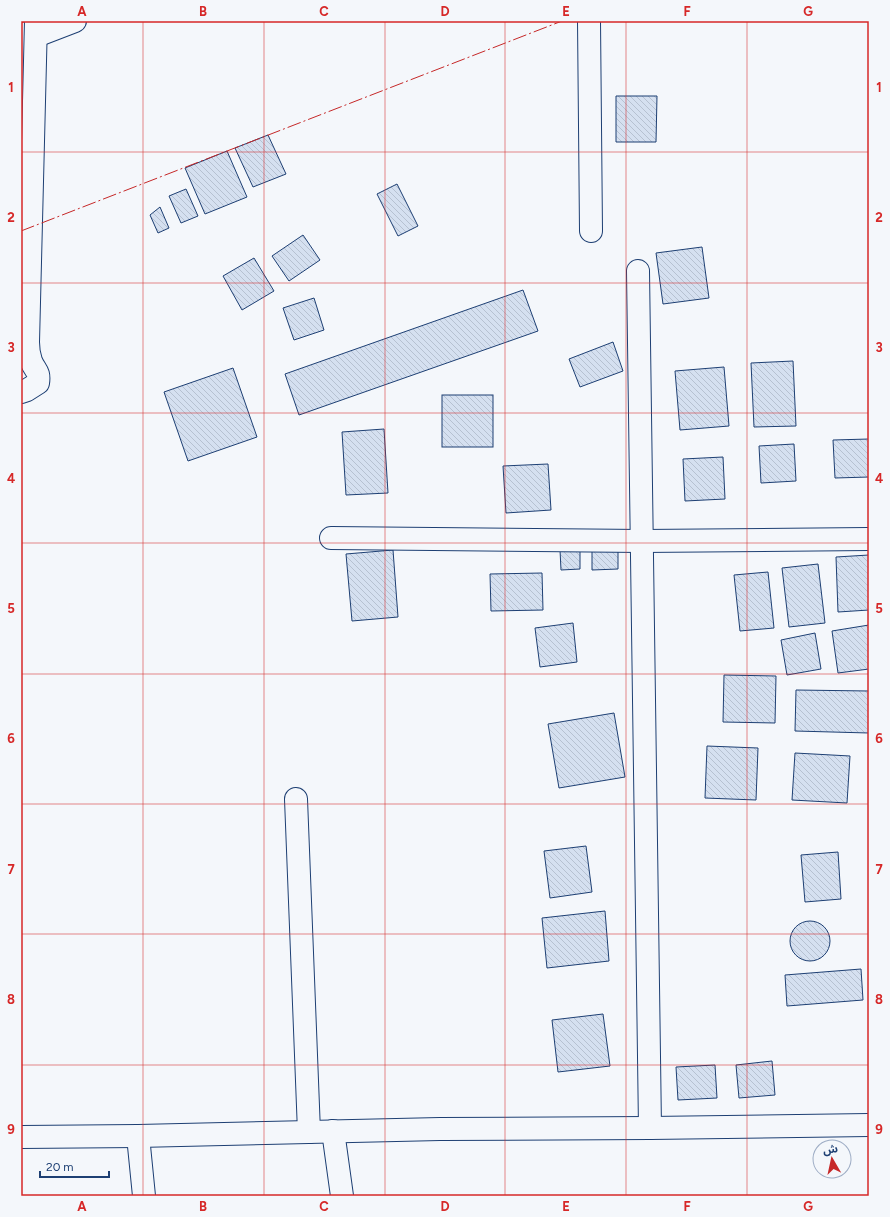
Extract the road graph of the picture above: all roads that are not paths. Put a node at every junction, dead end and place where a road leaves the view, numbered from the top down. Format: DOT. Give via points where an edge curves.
graph roads {
  1 [pos="75,21"];
  2 [pos="589,21"];
  3 [pos="36,29"];
  4 [pos="591,231"];
  5 [pos="638,271"];
  6 [pos="21,392"];
  7 [pos="331,538"];
  8 [pos="869,539"];
  9 [pos="642,540"];
  10 [pos="296,799"];
  11 [pos="869,1125"];
  12 [pos="650,1128"];
  13 [pos="333,1131"];
  14 [pos="309,1132"];
  15 [pos="138,1136"];
  16 [pos="21,1137"];
  17 [pos="144,1196"];
  18 [pos="342,1196"];
  1 -- 3 [label="street"];
  2 -- 4 [label="street"];
  3 -- 6 [label="street" via="28,342 29,356 39,377 38,383"];
  5 -- 9 [label="street"];
  7 -- 9 [label="street"];
  8 -- 9 [label="street"];
  9 -- 12 [label="street"];
  10 -- 14 [label="street"];
  11 -- 12 [label="street"];
  12 -- 13 [label="street"];
  13 -- 14 [label="street"];
  13 -- 18 [label="street"];
  14 -- 15 [label="street"];
  15 -- 16 [label="street"];
  15 -- 17 [label="street"];
}
